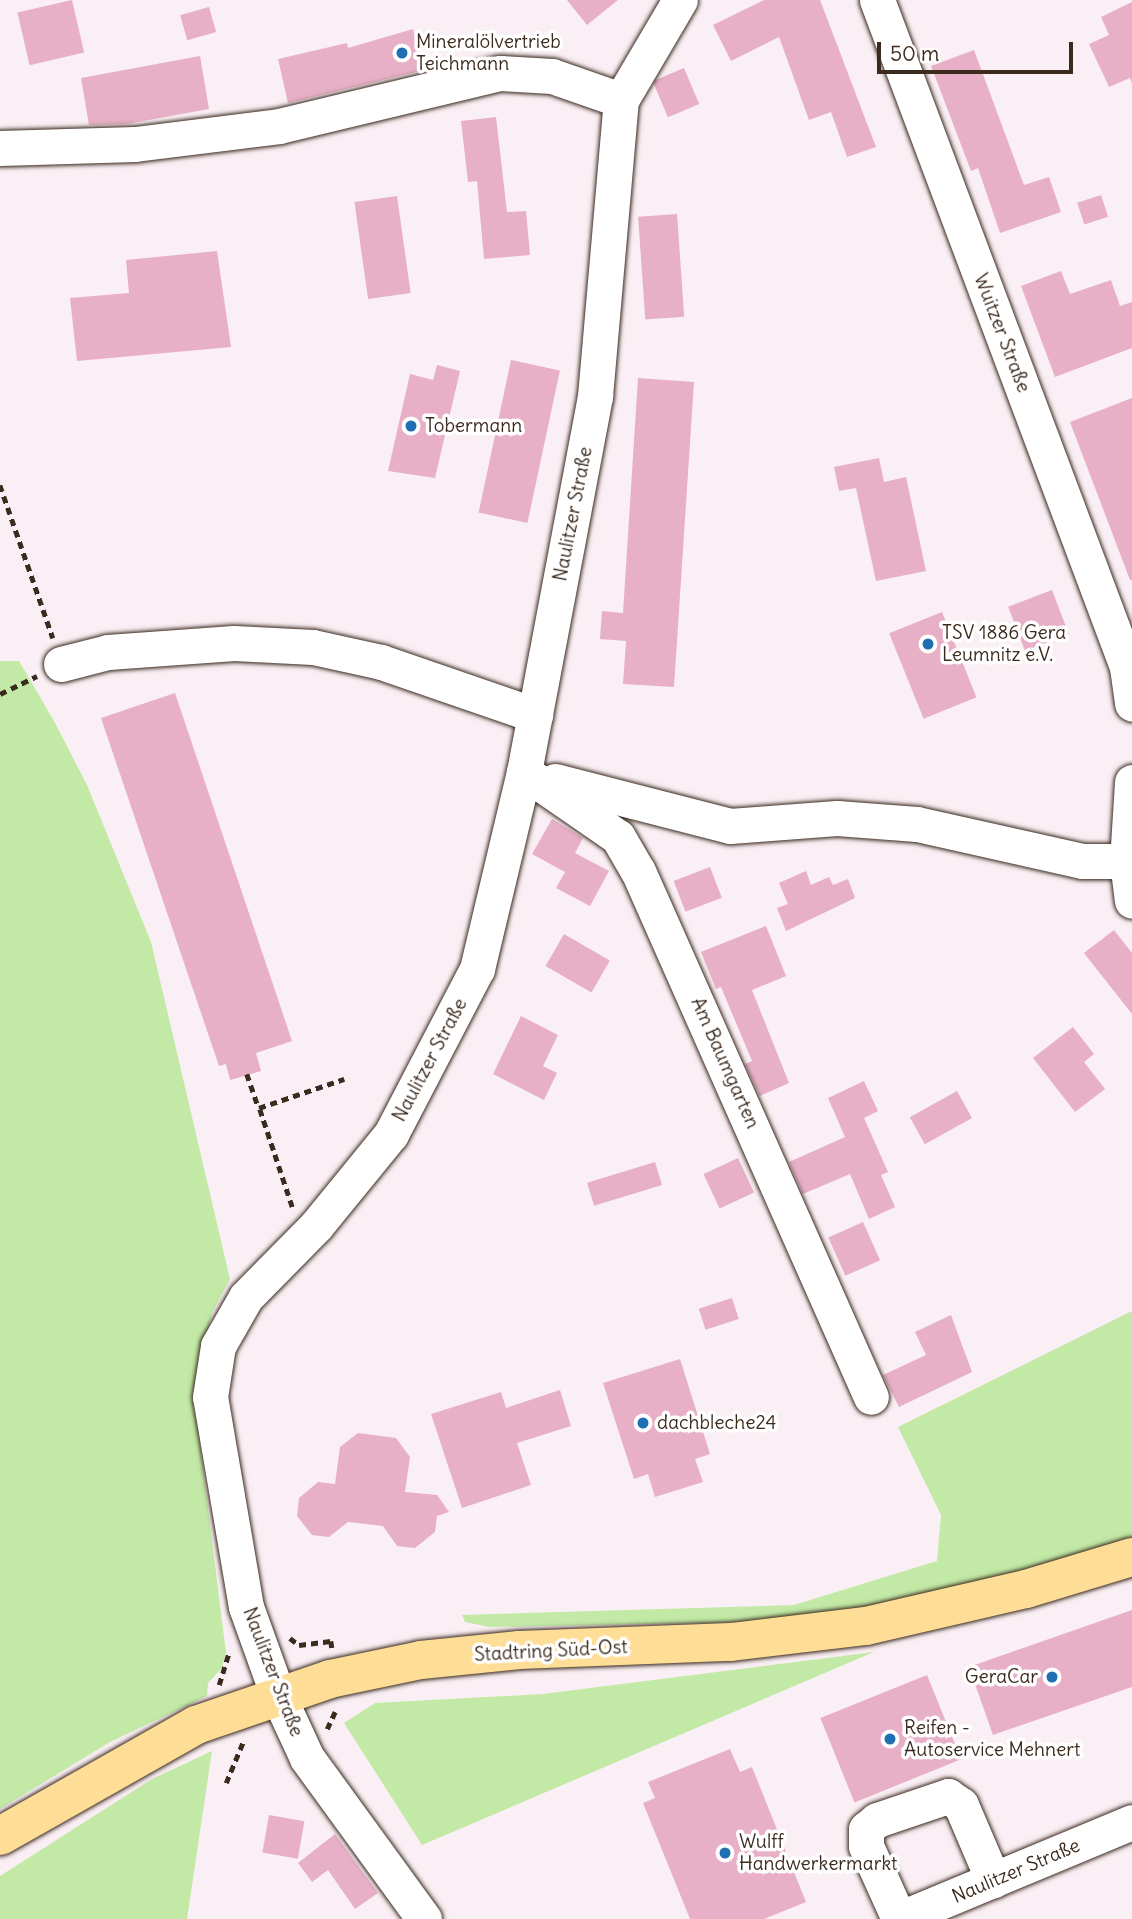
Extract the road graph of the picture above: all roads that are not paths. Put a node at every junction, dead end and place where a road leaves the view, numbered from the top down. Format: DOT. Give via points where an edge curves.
graph roads {
  1 [pos="877,0"];
  2 [pos="674,3"];
  3 [pos="621,100"];
  4 [pos="0,148"];
  5 [pos="61,664"];
  6 [pos="1132,704"];
  7 [pos="535,715"];
  8 [pos="524,772"];
  9 [pos="1132,782"];
  10 [pos="1127,861"];
  11 [pos="1132,901"];
  12 [pos="871,1397"];
  13 [pos="1132,1557"];
  14 [pos="277,1693"];
  15 [pos="1132,1822"];
  16 [pos="0,1836"];
  17 [pos="993,1880"];
  18 [pos="424,1919"];
  19 [pos="899,1919"];
  1 -- 6 [label="street, Wuitzer Straße" via="1127,667"];
  2 -- 3 [label="street, Naulitzer Straße"];
  3 -- 4 [label="street" via="552,76 500,73 279,126 135,144"];
  3 -- 7 [label="street, Naulitzer Straße" via="595,396"];
  5 -- 7 [label="street" via="108,652 162,647 234,643 313,647 381,662"];
  7 -- 8 [label="street, Naulitzer Straße"];
  8 -- 10 [label="street" via="651,809 730,826 837,818 917,824 1083,861"];
  8 -- 12 [label="street, Am Baumgarten" via="618,837 638,871"];
  8 -- 14 [label="street, Naulitzer Straße" via="477,969 391,1134 246,1297 218,1346 210,1397 246,1608"];
  9 -- 10 [label="street"];
  10 -- 11 [label="street"];
  13 -- 14 [label="main road, Stadtring Süd-Ost" via="1026,1589 866,1626 731,1642 519,1650 421,1660"];
  14 -- 16 [label="main road, Stadtring Süd-Ost" via="196,1725"];
  14 -- 18 [label="street, Naulitzer Straße" via="307,1758"];
  15 -- 17 [label="street, Naulitzer Straße"];
  17 -- 19 [label="street, Naulitzer Straße"];
  17 -- 19 [label="street" via="961,1805 948,1796 877,1820 866,1829 866,1846"];
}
